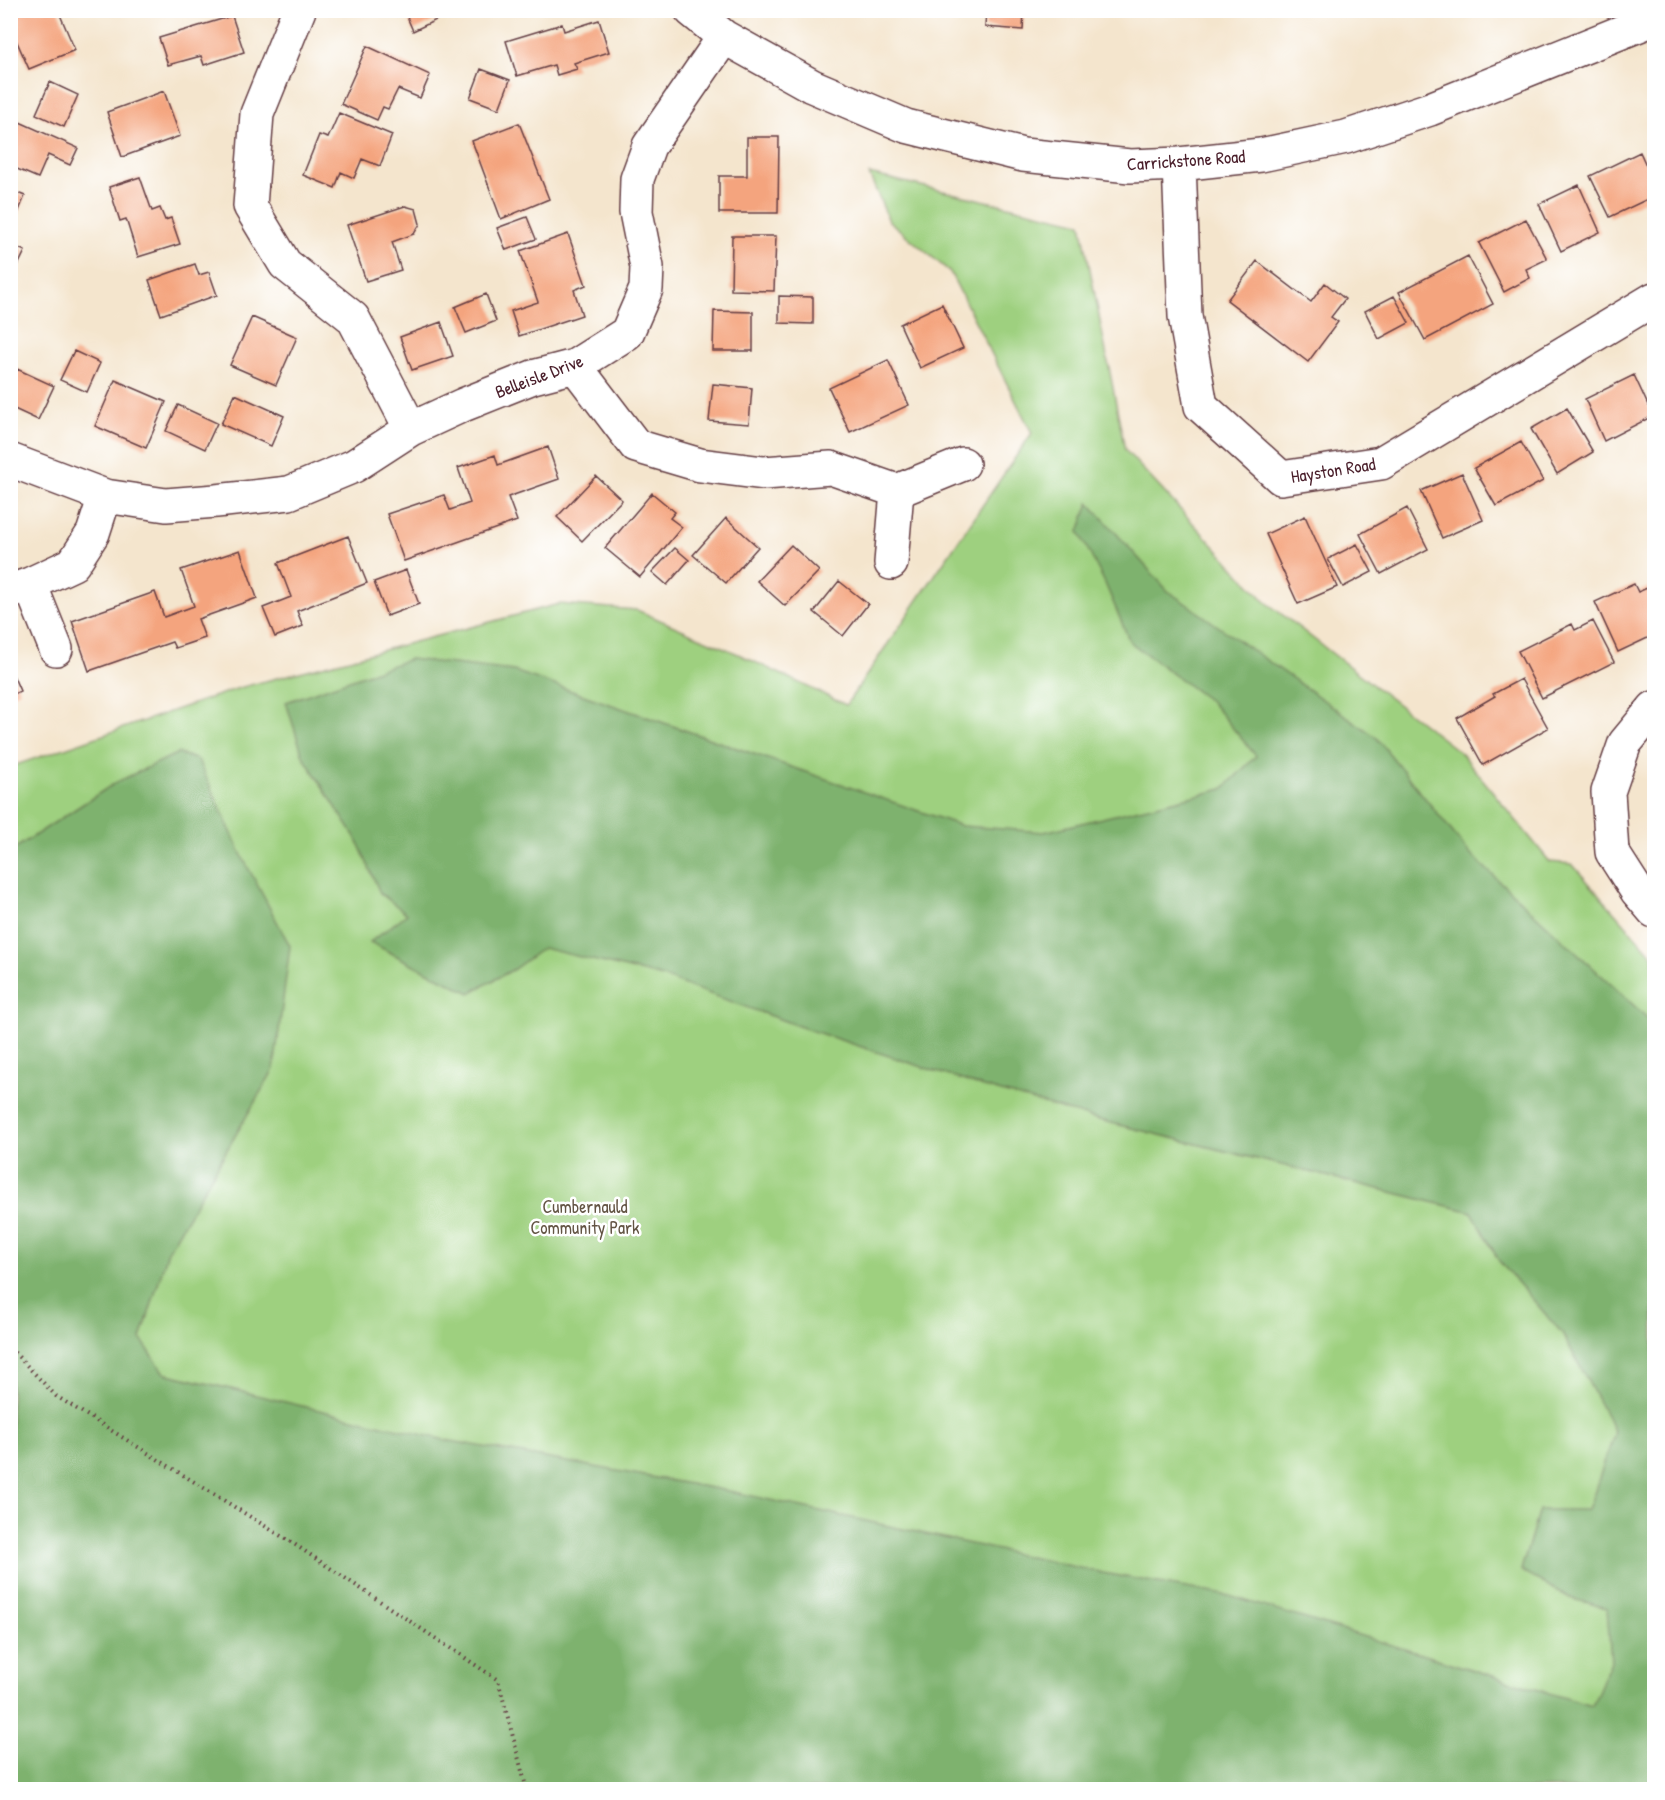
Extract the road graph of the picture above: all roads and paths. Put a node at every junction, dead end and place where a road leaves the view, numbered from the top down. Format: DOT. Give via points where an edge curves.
graph roads {
  1 [pos="299,10"];
  2 [pos="691,10"];
  3 [pos="1654,19"];
  4 [pos="724,37"];
  5 [pos="1179,164"];
  6 [pos="1654,299"];
  7 [pos="575,366"];
  8 [pos="411,429"];
  9 [pos="10,460"];
  10 [pos="963,464"];
  11 [pos="897,491"];
  12 [pos="105,496"];
  13 [pos="891,563"];
  14 [pos="20,588"];
  15 [pos="56,649"];
  16 [pos="1654,708"];
  17 [pos="1654,911"];
  18 [pos="10,1347"];
  19 [pos="527,1790"];
  1 -- 8 [label="street" via="257,114 250,206 285,264 353,318"];
  2 -- 4 [label="street, Carrickstone Road"];
  3 -- 5 [label="street, Carrickstone Road" via="1430,109 1346,137 1261,155"];
  4 -- 5 [label="street, Carrickstone Road" via="812,86 906,126 1023,155 1130,166"];
  4 -- 7 [label="street, Belleisle Drive" via="649,146 637,179 636,212 647,267 646,289 627,333"];
  5 -- 6 [label="street, Hayston Road" via="1185,316 1201,406 1281,478 1382,463"];
  7 -- 8 [label="street, Belleisle Drive" via="533,377"];
  7 -- 11 [label="street" via="636,446 700,465 764,472 831,468"];
  8 -- 12 [label="street, Belleisle Drive" via="354,466 289,493 166,504"];
  9 -- 12 [label="street, Belleisle Drive"];
  10 -- 11 [label="street"];
  11 -- 13 [label="street"];
  12 -- 14 [label="street" via="93,533 72,564"];
  14 -- 15 [label="street"];
  16 -- 17 [label="street" via="1624,743 1608,792 1612,852"];
  18 -- 19 [label="path" via="56,1396 294,1544 498,1680"];
}
